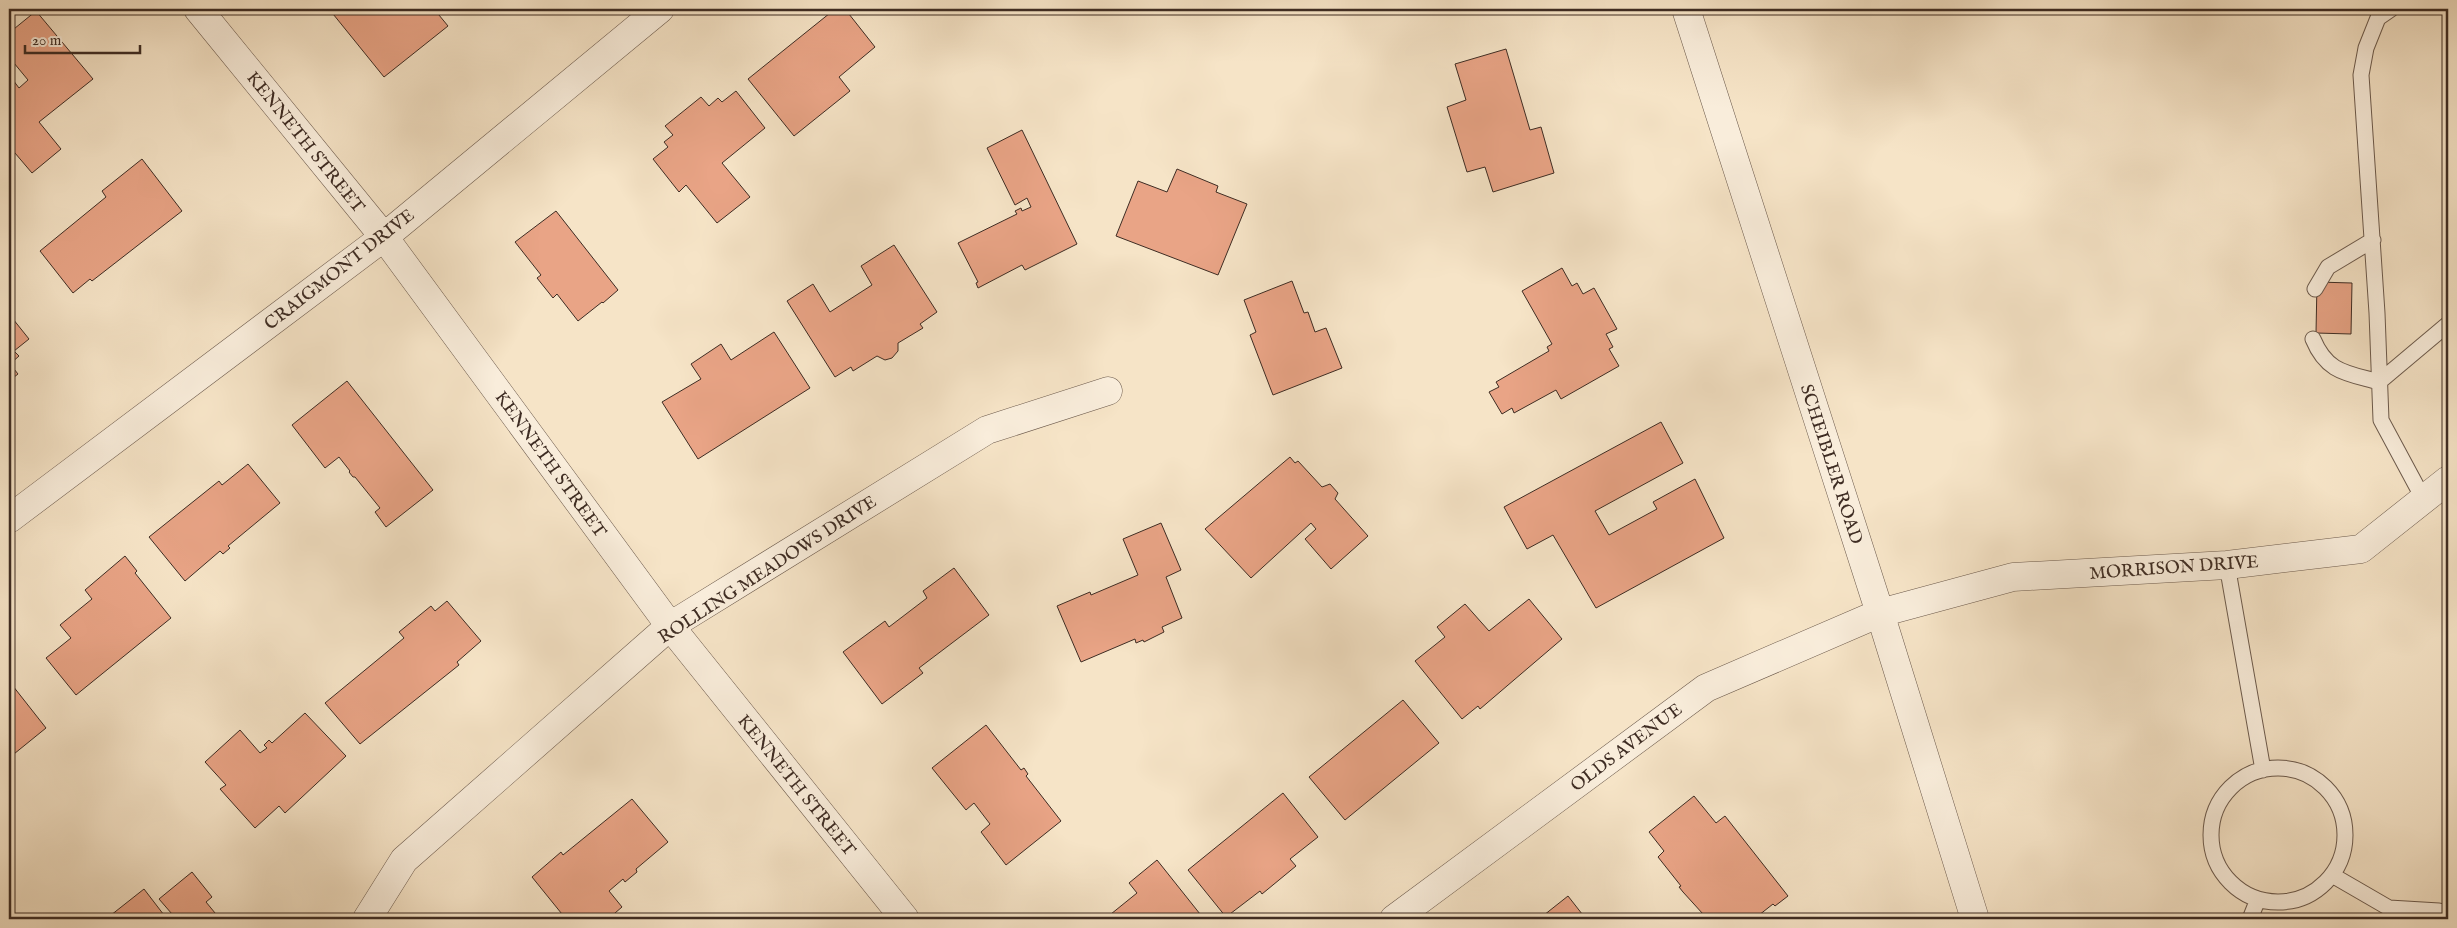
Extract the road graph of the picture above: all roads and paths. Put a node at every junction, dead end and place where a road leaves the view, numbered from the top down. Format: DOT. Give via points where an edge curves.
graph roads {
  1 [pos="198,9"];
  2 [pos="660,9"];
  3 [pos="1686,9"];
  4 [pos="2391,9"];
  5 [pos="384,237"];
  6 [pos="2373,240"];
  7 [pos="2315,289"];
  8 [pos="2448,324"];
  9 [pos="2313,339"];
  10 [pos="2379,382"];
  11 [pos="1108,391"];
  12 [pos="2448,480"];
  13 [pos="2424,500"];
  14 [pos="9,519"];
  15 [pos="2227,565"];
  16 [pos="1880,613"];
  17 [pos="670,626"];
  18 [pos="2263,770"];
  19 [pos="2332,875"];
  20 [pos="2258,899"];
  21 [pos="367,919"];
  22 [pos="904,919"];
  23 [pos="1394,919"];
  24 [pos="1975,919"];
  25 [pos="2250,919"];
  26 [pos="2442,919"];
  1 -- 5 [label="street, KENNETH STREET"];
  2 -- 5 [label="street, CRAIGMONT DRIVE"];
  3 -- 16 [label="street, SCHEIBLER ROAD"];
  4 -- 6 [label="lane" via="2378,18 2366,48 2361,75"];
  5 -- 14 [label="street, CRAIGMONT DRIVE"];
  5 -- 17 [label="street, KENNETH STREET"];
  6 -- 7 [label="lane" via="2328,267"];
  6 -- 10 [label="lane"];
  8 -- 10 [label="lane"];
  9 -- 10 [label="lane" via="2326,362 2340,372"];
  10 -- 13 [label="lane" via="2381,420"];
  11 -- 17 [label="street, ROLLING MEADOWS DRIVE" via="987,430"];
  12 -- 13 [label="street, MORRISON DRIVE"];
  13 -- 15 [label="street, MORRISON DRIVE" via="2361,549"];
  15 -- 16 [label="street, MORRISON DRIVE" via="2013,577"];
  15 -- 18 [label="lane"];
  16 -- 23 [label="street, OLDS AVENUE" via="1706,688"];
  16 -- 24 [label="street, SCHEIBLER ROAD"];
  17 -- 21 [label="street, ROLLING MEADOWS DRIVE" via="404,860"];
  17 -- 22 [label="street, KENNETH STREET"];
  18 -- 19 [label="lane" via="2283,768 2303,773 2321,783 2334,798 2343,816 2345,837 2342,857"];
  18 -- 20 [label="lane" via="2242,779 2226,793 2216,812 2211,833 2214,855 2223,874 2239,889"];
  19 -- 20 [label="lane" via="2318,889 2299,899 2279,903"];
  19 -- 26 [label="lane" via="2389,908 2439,911"];
  20 -- 25 [label="lane"];
}
